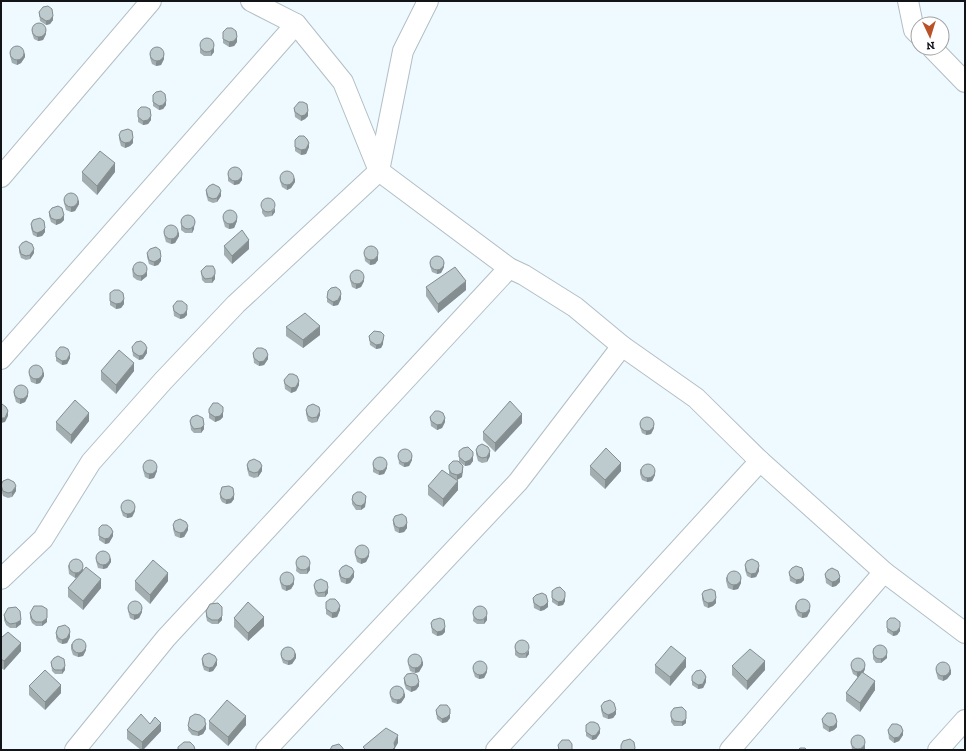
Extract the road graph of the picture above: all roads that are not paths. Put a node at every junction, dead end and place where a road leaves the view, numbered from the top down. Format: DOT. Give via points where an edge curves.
graph roads {
  1 [pos="151,1"];
  2 [pos="251,1"];
  3 [pos="428,1"];
  4 [pos="908,1"];
  5 [pos="911,16"];
  6 [pos="296,24"];
  7 [pos="940,56"];
  8 [pos="965,82"];
  9 [pos="379,171"];
  10 [pos="1,177"];
  11 [pos="509,268"];
  12 [pos="622,346"];
  13 [pos="1,359"];
  14 [pos="760,461"];
  15 [pos="884,572"];
  16 [pos="1,579"];
  17 [pos="965,633"];
  18 [pos="965,720"];
  19 [pos="74,750"];
  20 [pos="266,750"];
  21 [pos="496,750"];
  22 [pos="730,750"];
  23 [pos="938,750"];
  1 -- 10 [label="street"];
  2 -- 6 [label="street"];
  3 -- 9 [label="street" via="403,51"];
  4 -- 5 [label="street"];
  6 -- 9 [label="street" via="343,82"];
  6 -- 13 [label="street"];
  7 -- 8 [label="street"];
  9 -- 11 [label="street"];
  9 -- 16 [label="street" via="236,304 163,381 91,462 43,539"];
  11 -- 12 [label="street" via="575,307"];
  11 -- 19 [label="street" via="166,638"];
  12 -- 14 [label="street" via="696,398"];
  12 -- 20 [label="street" via="518,482"];
  14 -- 15 [label="street"];
  14 -- 21 [label="street"];
  15 -- 17 [label="street"];
  15 -- 22 [label="street"];
  18 -- 23 [label="street"];
}
